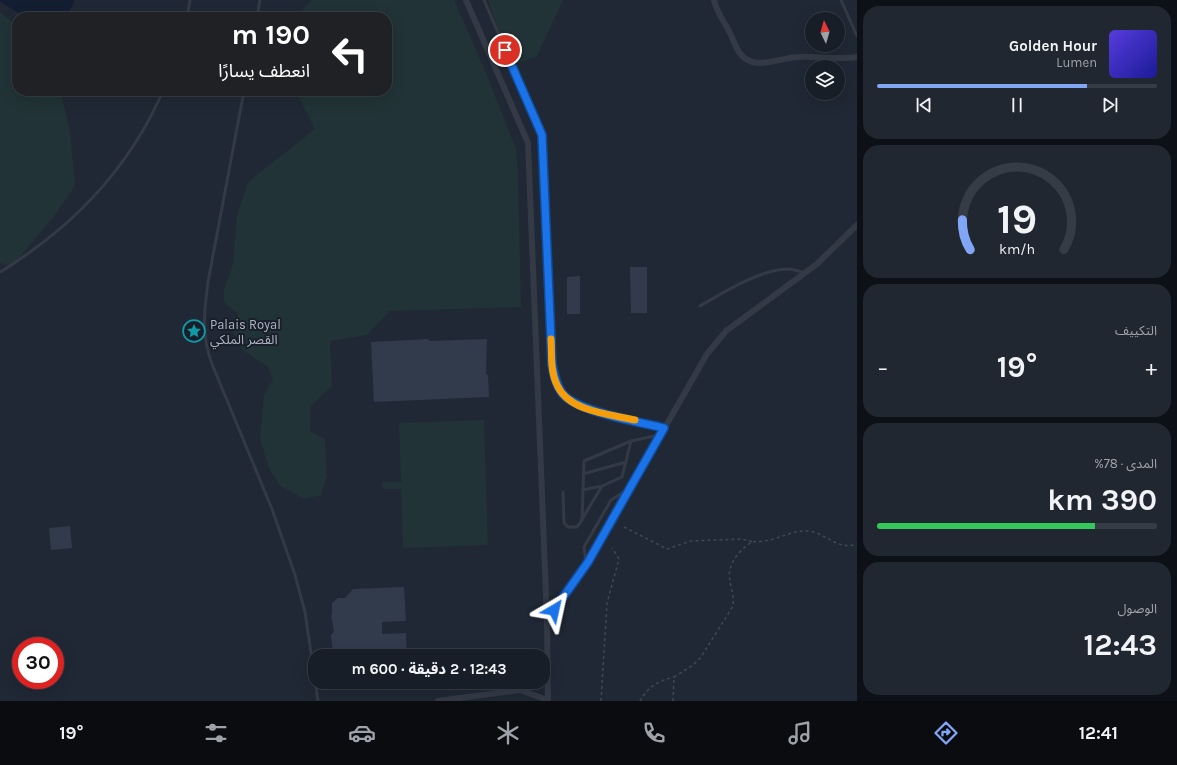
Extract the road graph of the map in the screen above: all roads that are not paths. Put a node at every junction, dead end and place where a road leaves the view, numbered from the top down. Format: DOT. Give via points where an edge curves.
graph roads {
  1 [pos="190,0"];
  2 [pos="260,0"];
  3 [pos="466,0"];
  4 [pos="484,0"];
  5 [pos="714,0"];
  6 [pos="841,0"];
  7 [pos="188,12"];
  8 [pos="258,12"];
  9 [pos="857,36"];
  10 [pos="857,57"];
  11 [pos="161,96"];
  12 [pos="243,96"];
  13 [pos="857,225"];
  14 [pos="0,272"];
  15 [pos="805,273"];
  16 [pos="700,306"];
  17 [pos="664,428"];
  18 [pos="659,435"];
  19 [pos="631,441"];
  20 [pos="626,462"];
  21 [pos="583,474"];
  22 [pos="602,486"];
  23 [pos="583,490"];
  24 [pos="630,490"];
  25 [pos="564,492"];
  26 [pos="580,522"];
  27 [pos="586,565"];
  28 [pos="547,620"];
  29 [pos="546,649"];
  30 [pos="547,689"];
  31 [pos="520,690"];
  32 [pos="548,700"];
  33 [pos="318,701"];
  34 [pos="438,701"];
  1 -- 7 [label="lane"];
  2 -- 8 [label="lane"];
  3 -- 28 [label="street" via="528,143"];
  4 -- 17 [label="lane" via="542,135 552,364 556,384 563,395 573,403 594,411"];
  5 -- 10 [label="street" via="718,15 735,46 748,61 762,63 788,58"];
  6 -- 9 [label="lane"];
  11 -- 14 [label="lane" via="151,119 130,153 78,215"];
  12 -- 33 [label="lane" via="208,282 204,309 205,340 212,364 272,509 295,575 305,612"];
  13 -- 15 [label="street"];
  15 -- 16 [label="lane" via="787,269 767,273 729,289"];
  15 -- 17 [label="street" via="726,331 695,374"];
  17 -- 18 [label="street"];
  18 -- 19 [label="lane"];
  18 -- 24 [label="street"];
  19 -- 20 [label="lane"];
  19 -- 21 [label="lane" via="584,461"];
  20 -- 21 [label="lane"];
  20 -- 22 [label="lane" via="622,477"];
  21 -- 23 [label="lane"];
  22 -- 23 [label="lane"];
  22 -- 26 [label="lane"];
  23 -- 26 [label="lane"];
  24 -- 27 [label="street"];
  24 -- 27 [label="lane" via="611,500 584,547"];
  25 -- 26 [label="lane" via="564,523 568,527 577,527"];
  27 -- 28 [label="street"];
  28 -- 29 [label="street"];
  30 -- 32 [label="street"];
  31 -- 32 [label="street"];
  31 -- 34 [label="street"];
}
